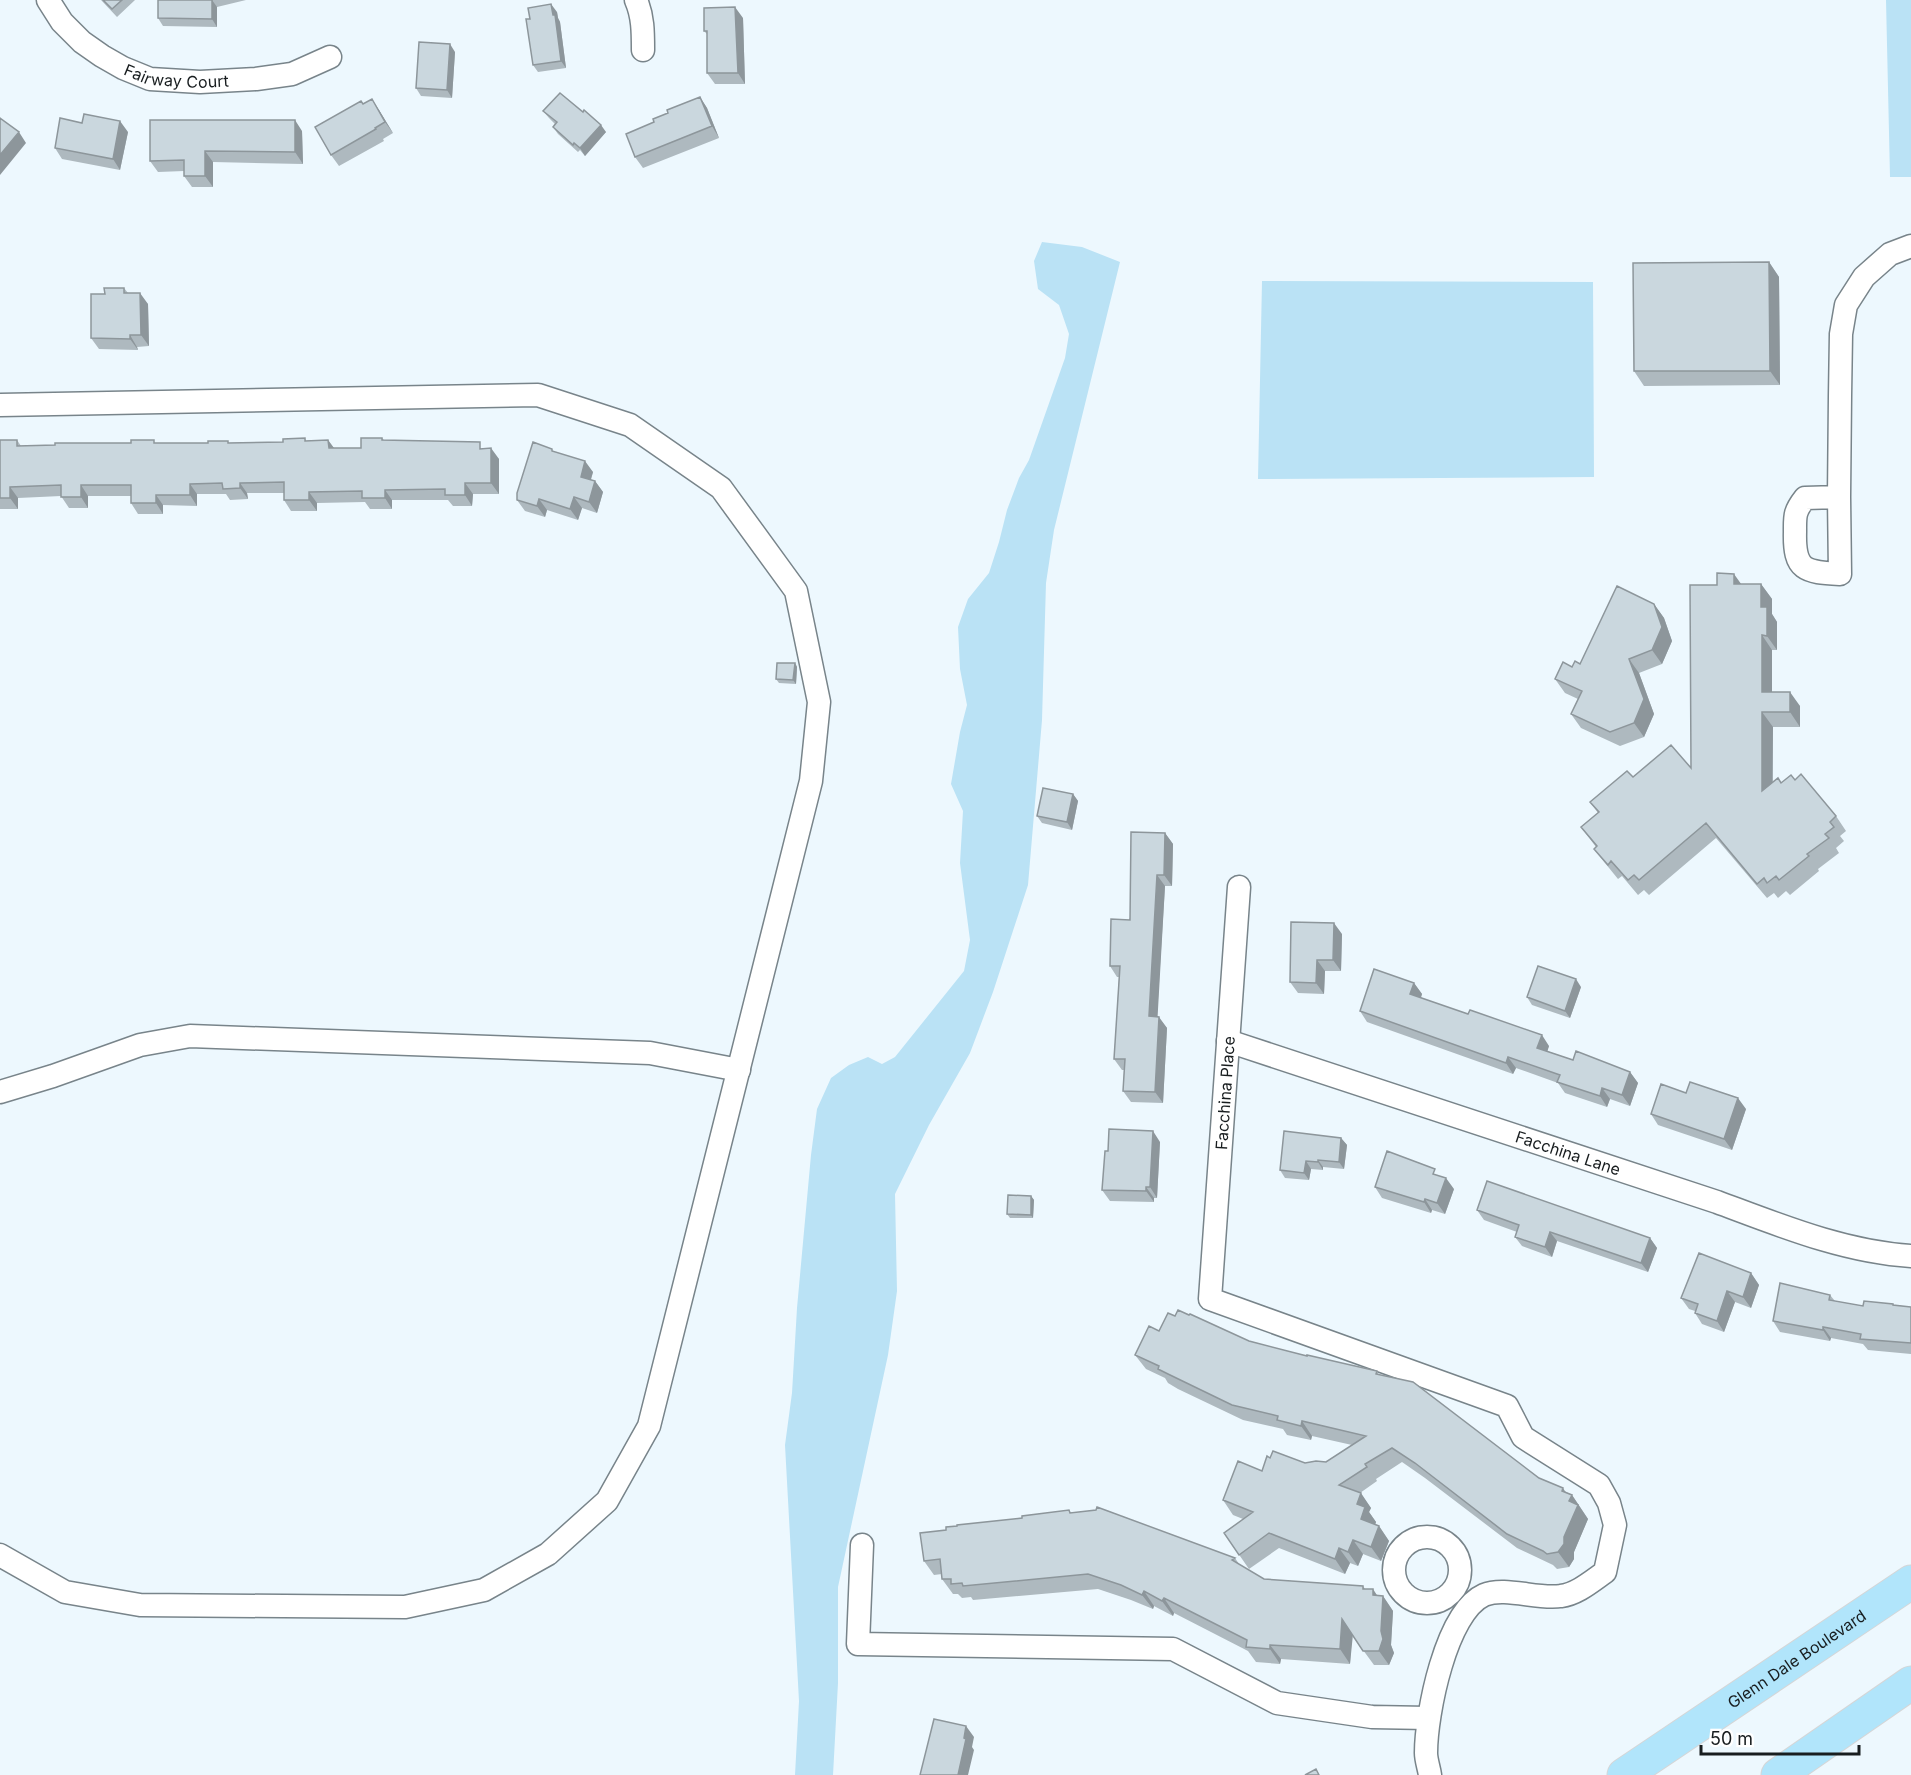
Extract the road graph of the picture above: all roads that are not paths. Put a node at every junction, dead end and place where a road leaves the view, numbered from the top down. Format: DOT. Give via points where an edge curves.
graph roads {
  1 [pos="48,0"];
  2 [pos="636,0"];
  3 [pos="643,50"];
  4 [pos="330,57"];
  5 [pos="1911,246"];
  6 [pos="0,405"];
  7 [pos="1839,497"];
  8 [pos="1239,887"];
  9 [pos="1228,1041"];
  10 [pos="739,1070"];
  11 [pos="0,1092"];
  12 [pos="1911,1256"];
  13 [pos="862,1545"];
  14 [pos="0,1555"];
  15 [pos="1911,1581"];
  16 [pos="1911,1683"];
  17 [pos="1428,1718"];
  18 [pos="1430,1775"];
  19 [pos="1624,1775"];
  20 [pos="1778,1775"];
  1 -- 4 [label="street, Fairway Court" via="82,42 150,79 256,79 291,74"];
  2 -- 3 [label="street" via="643,25"];
  5 -- 7 [label="street" via="1890,254 1871,270 1846,305 1841,334"];
  6 -- 10 [label="street" via="538,395 630,425 721,488 796,591 819,702 811,781"];
  8 -- 9 [label="street, Facchina Place"];
  9 -- 12 [label="street, Facchina Lane" via="1783,1226 1864,1250"];
  9 -- 17 [label="street, Facchina Place" via="1210,1299 1506,1406 1523,1437 1599,1485 1609,1503 1615,1525 1605,1572 1588,1597 1500,1592 1460,1599"];
  10 -- 11 [label="street" via="650,1053 190,1035 140,1045"];
  10 -- 14 [label="street" via="649,1426 607,1501 548,1554 484,1590 405,1607 140,1605 65,1592"];
  13 -- 17 [label="street" via="858,1644 1173,1649 1277,1703 1372,1717"];
  15 -- 19 [label="main road, Glenn Dale Boulevard"];
  16 -- 20 [label="main road"];
  17 -- 18 [label="street" via="1426,1755"];
}
